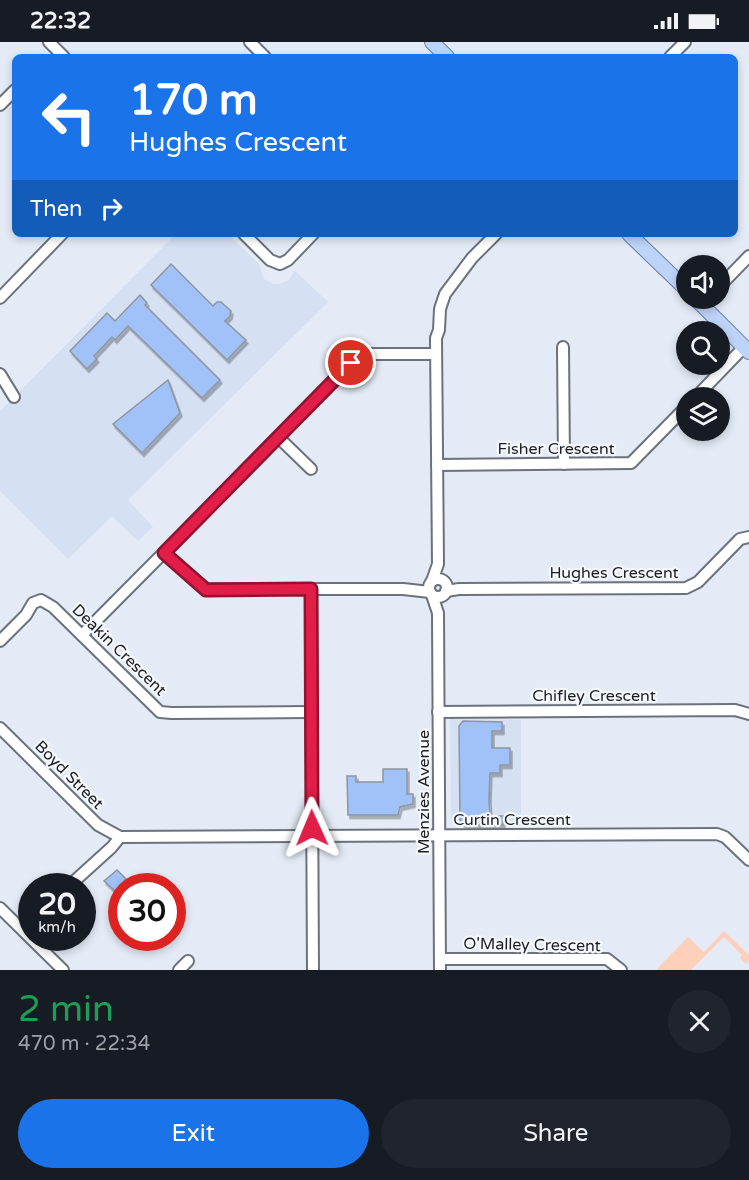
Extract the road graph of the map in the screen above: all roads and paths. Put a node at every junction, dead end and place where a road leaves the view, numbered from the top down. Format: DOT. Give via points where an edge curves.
graph roads {
  1 [pos="250,42"];
  2 [pos="432,42"];
  3 [pos="685,42"];
  4 [pos="263,54"];
  5 [pos="444,54"];
  6 [pos="673,54"];
  7 [pos="12,93"];
  8 [pos="0,105"];
  9 [pos="59,237"];
  10 [pos="247,237"];
  11 [pos="311,237"];
  12 [pos="493,237"];
  13 [pos="632,237"];
  14 [pos="749,256"];
  15 [pos="730,276"];
  16 [pos="676,279"];
  17 [pos="0,298"];
  18 [pos="710,309"];
  19 [pos="563,348"];
  20 [pos="747,349"];
  21 [pos="436,354"];
  22 [pos="0,374"];
  23 [pos="707,387"];
  24 [pos="14,397"];
  25 [pos="676,417"];
  26 [pos="278,437"];
  27 [pos="564,464"];
  28 [pos="437,465"];
  29 [pos="311,469"];
  30 [pos="749,537"];
  31 [pos="164,553"];
  32 [pos="438,588"];
  33 [pos="311,589"];
  34 [pos="82,635"];
  35 [pos="0,641"];
  36 [pos="311,712"];
  37 [pos="438,712"];
  38 [pos="749,713"];
  39 [pos="0,728"];
  40 [pos="107,831"];
  41 [pos="312,836"];
  42 [pos="439,836"];
  43 [pos="120,837"];
  44 [pos="749,860"];
  45 [pos="94,861"];
  46 [pos="82,873"];
  47 [pos="0,908"];
  48 [pos="18,921"];
  49 [pos="47,951"];
  50 [pos="188,961"];
  51 [pos="440,964"];
  52 [pos="63,970"];
  53 [pos="179,970"];
  54 [pos="313,970"];
  55 [pos="621,970"];
  1 -- 4 [label="street"];
  2 -- 5 [label="main road"];
  3 -- 6 [label="street"];
  7 -- 8 [label="street"];
  9 -- 17 [label="street"];
  10 -- 11 [label="street" via="278,264 284,263"];
  12 -- 21 [label="street, Menzies Avenue" via="445,294"];
  13 -- 16 [label="main road"];
  14 -- 15 [label="street"];
  18 -- 20 [label="main road"];
  19 -- 27 [label="street"];
  20 -- 23 [label="street"];
  21 -- 26 [label="street" via="363,354"];
  21 -- 28 [label="street, Menzies Avenue"];
  22 -- 24 [label="street"];
  25 -- 27 [label="street, Fisher Crescent" via="631,463"];
  26 -- 29 [label="street"];
  26 -- 31 [label="street"];
  27 -- 28 [label="street, Fisher Crescent"];
  28 -- 32 [label="street, Menzies Avenue"];
  30 -- 32 [label="street, Hughes Crescent" via="740,539 698,582 686,588"];
  31 -- 33 [label="street, Hughes Crescent" via="206,590"];
  31 -- 34 [label="street"];
  32 -- 33 [label="street, Hughes Crescent"];
  32 -- 37 [label="street, Menzies Avenue"];
  33 -- 36 [label="street"];
  34 -- 35 [label="street, Deakin Crescent" via="49,604 39,600"];
  34 -- 36 [label="street, Deakin Crescent" via="160,712"];
  36 -- 41 [label="street"];
  37 -- 38 [label="street, Chifley Crescent"];
  37 -- 42 [label="street, Menzies Avenue"];
  39 -- 40 [label="street, Boyd Street"];
  40 -- 43 [label="street, Boyd Street"];
  40 -- 45 [label="street"];
  41 -- 42 [label="street, Curtin Crescent"];
  41 -- 43 [label="street, Curtin Crescent"];
  41 -- 54 [label="street"];
  42 -- 44 [label="street, Curtin Crescent" via="717,834"];
  42 -- 51 [label="street, Menzies Avenue"];
  43 -- 45 [label="street"];
  45 -- 46 [label="street"];
  47 -- 48 [label="street"];
  49 -- 52 [label="street"];
  50 -- 53 [label="street"];
  51 -- 55 [label="street, O'Malley Crescent" via="607,959"];
}
